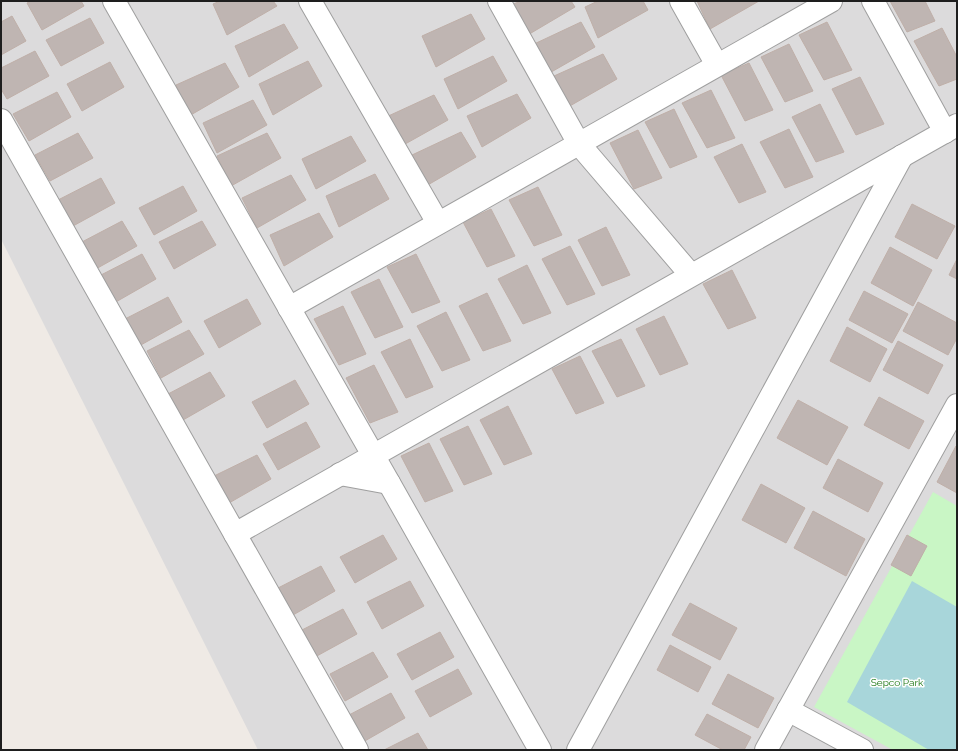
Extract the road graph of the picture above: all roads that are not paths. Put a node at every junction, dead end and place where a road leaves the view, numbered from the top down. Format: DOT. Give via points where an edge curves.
graph roads {
  1 [pos="114,1"];
  2 [pos="310,1"];
  3 [pos="499,1"];
  4 [pos="682,1"];
  5 [pos="831,1"];
  6 [pos="873,1"];
  7 [pos="717,66"];
  8 [pos="1,120"];
  9 [pos="951,128"];
  10 [pos="579,144"];
  11 [pos="902,156"];
  12 [pos="438,224"];
  13 [pos="691,276"];
  14 [pos="290,308"];
  15 [pos="957,405"];
  16 [pos="374,455"];
  17 [pos="340,474"];
  18 [pos="390,483"];
  19 [pos="235,534"];
  20 [pos="788,710"];
  21 [pos="357,750"];
  22 [pos="540,750"];
  23 [pos="578,750"];
  24 [pos="766,750"];
  25 [pos="862,750"];
  1 -- 14 [label="street"];
  2 -- 12 [label="street"];
  3 -- 10 [label="street"];
  4 -- 7 [label="street"];
  5 -- 7 [label="street"];
  6 -- 9 [label="street"];
  7 -- 10 [label="street"];
  8 -- 19 [label="street"];
  9 -- 11 [label="street"];
  10 -- 12 [label="street"];
  10 -- 13 [label="street"];
  11 -- 13 [label="street"];
  11 -- 23 [label="street"];
  12 -- 14 [label="street"];
  13 -- 16 [label="street"];
  14 -- 16 [label="street"];
  15 -- 20 [label="street"];
  16 -- 17 [label="street"];
  16 -- 18 [label="street"];
  17 -- 18 [label="street"];
  17 -- 19 [label="street"];
  18 -- 22 [label="street"];
  19 -- 21 [label="street"];
  20 -- 24 [label="street"];
  20 -- 25 [label="street"];
}
